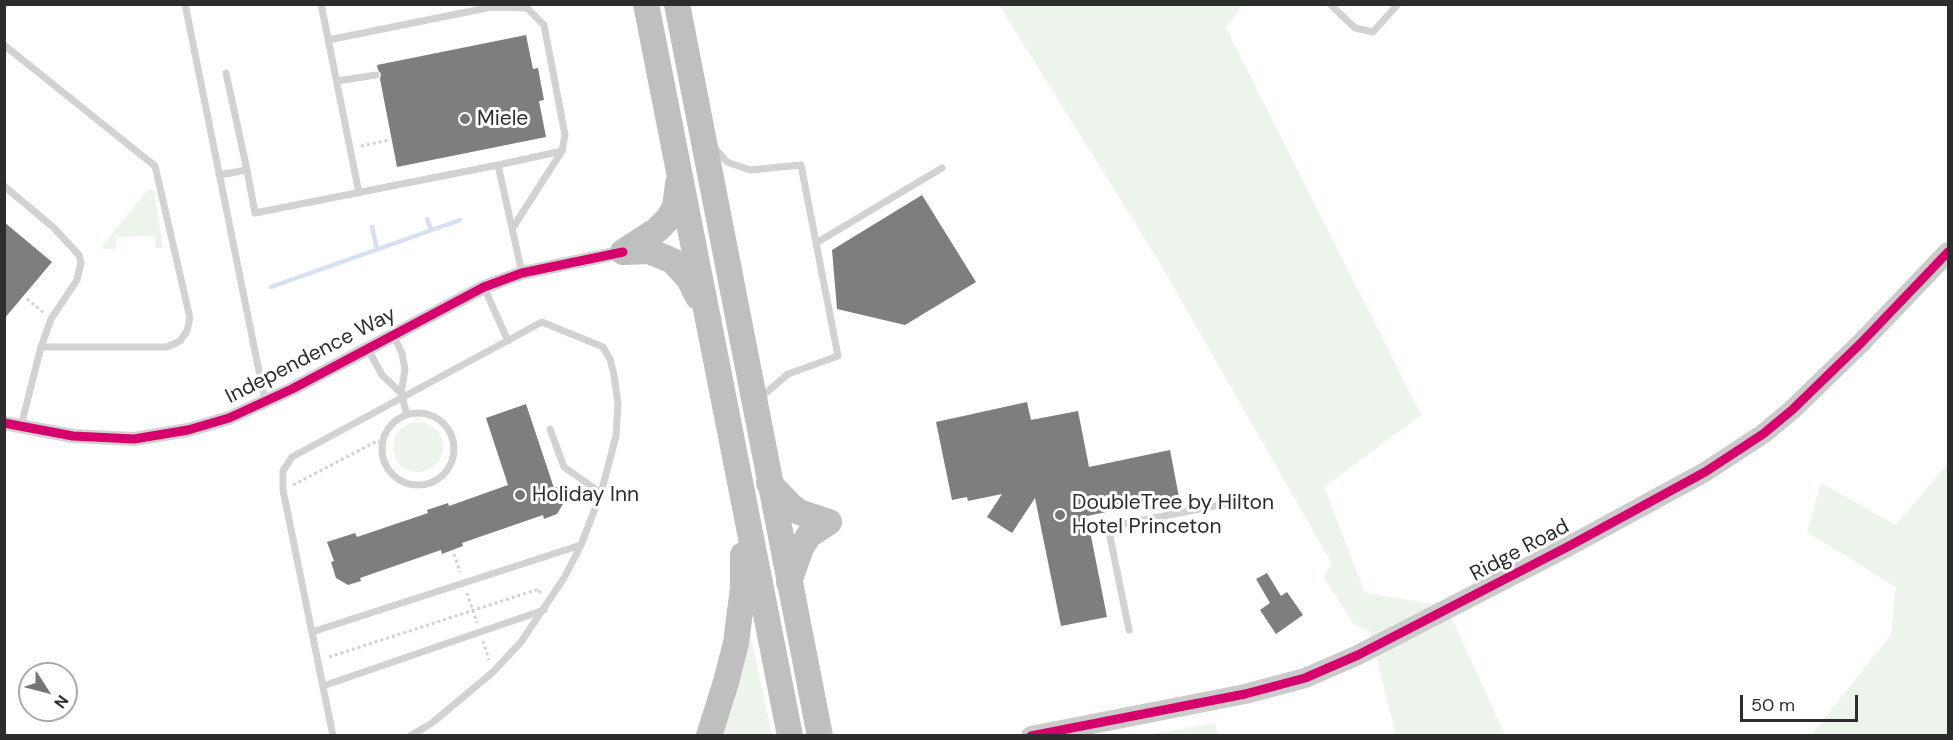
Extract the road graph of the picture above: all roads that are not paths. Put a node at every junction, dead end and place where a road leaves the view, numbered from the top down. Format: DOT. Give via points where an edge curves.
graph roads {
  1 [pos="185,4"];
  2 [pos="321,4"];
  3 [pos="646,4"];
  4 [pos="676,4"];
  5 [pos="1330,4"];
  6 [pos="1398,4"];
  7 [pos="492,6"];
  8 [pos="328,40"];
  9 [pos="4,45"];
  10 [pos="226,73"];
  11 [pos="376,75"];
  12 [pos="337,81"];
  13 [pos="701,131"];
  14 [pos="562,151"];
  15 [pos="498,165"];
  16 [pos="942,168"];
  17 [pos="247,170"];
  18 [pos="219,175"];
  19 [pos="680,175"];
  20 [pos="4,186"];
  21 [pos="359,193"];
  22 [pos="512,229"];
  23 [pos="816,243"];
  24 [pos="623,252"];
  25 [pos="1948,252"];
  26 [pos="522,273"];
  27 [pos="484,287"];
  28 [pos="707,314"];
  29 [pos="393,335"];
  30 [pos="508,341"];
  31 [pos="40,347"];
  32 [pos="368,349"];
  33 [pos="402,395"];
  34 [pos="265,401"];
  35 [pos="754,403"];
  36 [pos="406,414"];
  37 [pos="4,423"];
  38 [pos="21,427"];
  39 [pos="550,429"];
  40 [pos="770,483"];
  41 [pos="601,493"];
  42 [pos="744,501"];
  43 [pos="1225,504"];
  44 [pos="581,545"];
  45 [pos="789,583"];
  46 [pos="544,610"];
  47 [pos="1130,630"];
  48 [pos="312,633"];
  49 [pos="323,686"];
  50 [pos="333,735"];
  51 [pos="410,735"];
  52 [pos="709,735"];
  53 [pos="790,735"];
  54 [pos="820,735"];
  55 [pos="1031,735"];
  1 -- 18 [label="lane"];
  2 -- 8 [label="lane"];
  3 -- 19 [label="highway"];
  4 -- 13 [label="highway"];
  5 -- 6 [label="lane" via="1355,28 1373,32"];
  7 -- 8 [label="lane"];
  7 -- 14 [label="lane" via="527,8 544,24 565,135"];
  8 -- 12 [label="lane"];
  9 -- 31 [label="lane" via="155,166 190,318 180,341 167,347"];
  10 -- 17 [label="lane"];
  11 -- 12 [label="lane"];
  12 -- 21 [label="lane"];
  13 -- 23 [label="lane" via="727,162 750,170 801,165"];
  13 -- 35 [label="highway"];
  14 -- 15 [label="lane"];
  14 -- 22 [label="lane"];
  15 -- 21 [label="lane"];
  15 -- 22 [label="lane"];
  16 -- 23 [label="lane"];
  17 -- 18 [label="lane"];
  17 -- 21 [label="lane" via="255,213"];
  18 -- 34 [label="lane"];
  19 -- 24 [label="highway" via="675,207 668,219"];
  19 -- 28 [label="highway"];
  20 -- 31 [label="lane" via="53,227 81,262 77,279 51,319"];
  22 -- 26 [label="lane"];
  23 -- 35 [label="lane" via="838,356 788,374"];
  24 -- 26 [label="street, Independence Way"];
  24 -- 28 [label="highway" via="649,251 673,261 689,279"];
  25 -- 55 [label="street, Ridge Road" via="1792,410 1763,434 1705,472 1570,545 1358,655 1305,678 1263,690"];
  26 -- 27 [label="street, Independence Way"];
  27 -- 29 [label="street, Independence Way"];
  27 -- 30 [label="lane"];
  28 -- 42 [label="highway"];
  29 -- 32 [label="street, Independence Way"];
  29 -- 33 [label="lane" via="405,370"];
  30 -- 33 [label="lane"];
  30 -- 41 [label="lane" via="542,322 603,347 610,359 618,404 616,436"];
  31 -- 38 [label="lane"];
  32 -- 33 [label="lane" via="382,375"];
  32 -- 34 [label="street, Independence Way"];
  33 -- 36 [label="lane"];
  33 -- 48 [label="lane" via="292,457 283,471"];
  34 -- 38 [label="street, Independence Way" via="229,418 188,430 134,439 73,436"];
  35 -- 40 [label="highway"];
  36 -- 36 [label="lane" via="395,421 382,444 388,469 410,484 436,480 452,460 451,434 432,415"];
  37 -- 38 [label="street, Independence Way"];
  39 -- 41 [label="lane" via="564,467"];
  40 -- 45 [label="highway"];
  40 -- 45 [label="highway" via="799,512 829,522 809,535"];
  41 -- 44 [label="lane"];
  42 -- 52 [label="highway" via="743,588 736,643"];
  42 -- 53 [label="highway"];
  43 -- 47 [label="lane" via="1108,527"];
  44 -- 46 [label="lane"];
  44 -- 48 [label="lane"];
  45 -- 54 [label="highway"];
  46 -- 49 [label="lane"];
  46 -- 51 [label="lane" via="493,672 432,723"];
  48 -- 49 [label="lane"];
  49 -- 50 [label="lane"];
}
